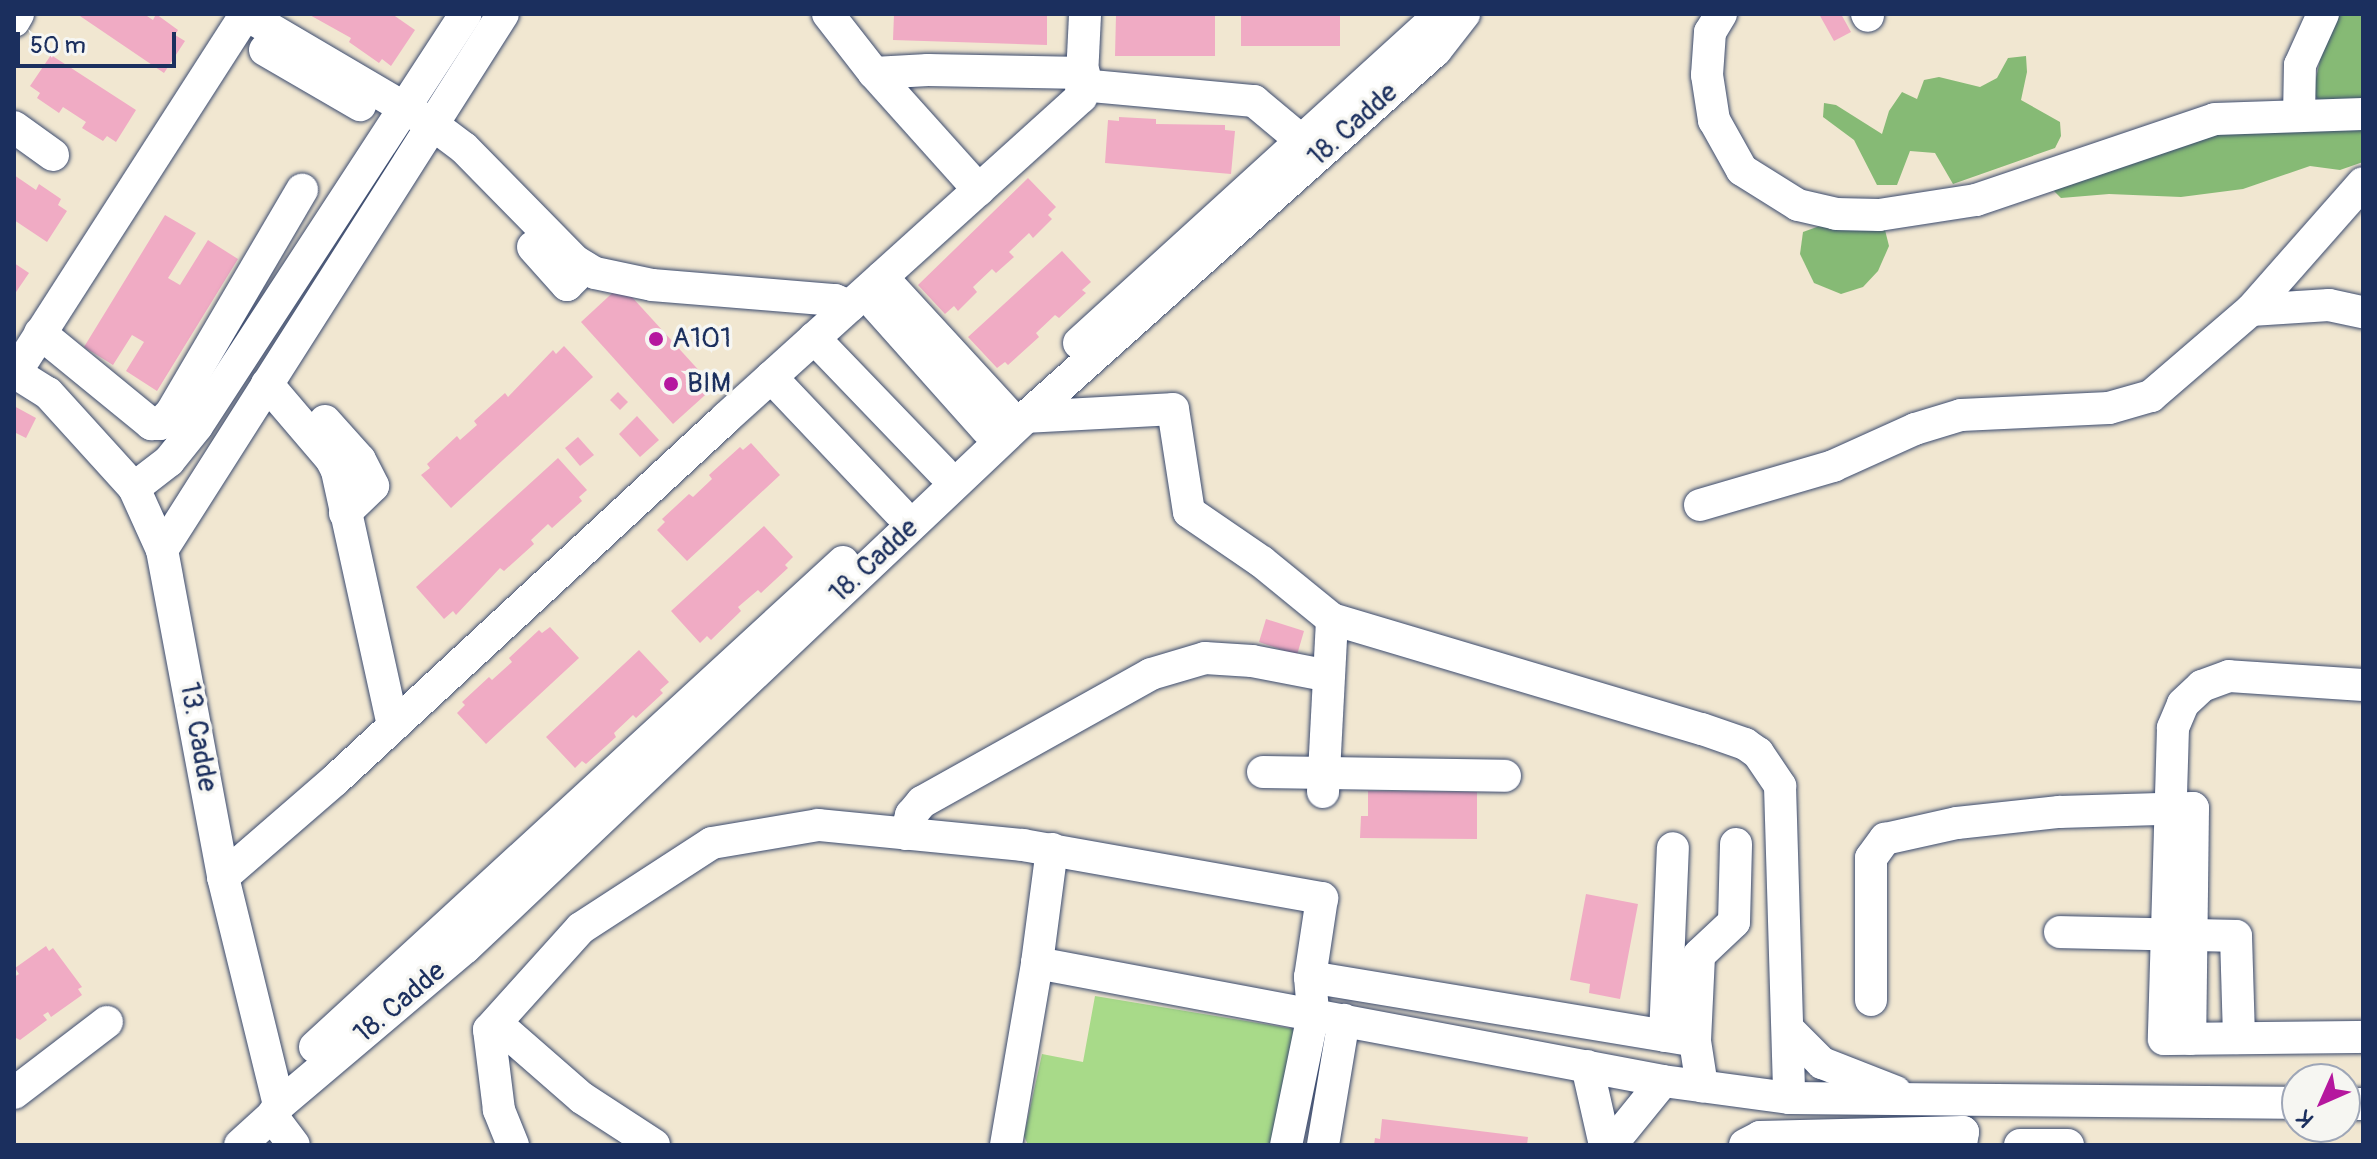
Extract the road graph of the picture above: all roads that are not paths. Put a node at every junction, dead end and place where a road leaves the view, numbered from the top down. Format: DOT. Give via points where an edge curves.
graph roads {
  1 [pos="18,14"];
  2 [pos="466,14"];
  3 [pos="503,14"];
  4 [pos="828,14"];
  5 [pos="1085,14"];
  6 [pos="1441,14"];
  7 [pos="1464,14"];
  8 [pos="1721,14"];
  9 [pos="2323,14"];
  10 [pos="243,19"];
  11 [pos="14,21"];
  12 [pos="874,73"];
  13 [pos="1083,79"];
  14 [pos="2363,114"];
  15 [pos="400,115"];
  16 [pos="2299,116"];
  17 [pos="14,127"];
  18 [pos="427,132"];
  19 [pos="1302,141"];
  20 [pos="53,155"];
  21 [pos="2363,183"];
  22 [pos="302,190"];
  23 [pos="979,190"];
  24 [pos="866,292"];
  25 [pos="2251,310"];
  26 [pos="2363,312"];
  27 [pos="40,333"];
  28 [pos="814,338"];
  29 [pos="14,373"];
  30 [pos="272,376"];
  31 [pos="771,377"];
  32 [pos="1006,420"];
  33 [pos="942,471"];
  34 [pos="134,488"];
  35 [pos="1700,505"];
  36 [pos="899,512"];
  37 [pos="162,550"];
  38 [pos="1332,619"];
  39 [pos="1329,676"];
  40 [pos="2363,685"];
  41 [pos="393,726"];
  42 [pos="1263,772"];
  43 [pos="1505,776"];
  44 [pos="1323,784"];
  45 [pos="2171,808"];
  46 [pos="906,834"];
  47 [pos="1736,844"];
  48 [pos="1673,848"];
  49 [pos="1052,849"];
  50 [pos="223,877"];
  51 [pos="2060,932"];
  52 [pos="2179,934"];
  53 [pos="1037,963"];
  54 [pos="1310,977"];
  55 [pos="1412,993"];
  56 [pos="1871,1000"];
  57 [pos="1328,1018"];
  58 [pos="107,1022"];
  59 [pos="496,1023"];
  60 [pos="1789,1030"];
  61 [pos="1409,1034"];
  62 [pos="2363,1037"];
  63 [pos="2239,1038"];
  64 [pos="1680,1039"];
  65 [pos="1587,1066"];
  66 [pos="1663,1081"];
  67 [pos="1702,1086"];
  68 [pos="14,1093"];
  69 [pos="1789,1098"];
  70 [pos="1918,1099"];
  71 [pos="274,1101"];
  72 [pos="2281,1103"];
  73 [pos="240,1145"];
  74 [pos="294,1145"];
  75 [pos="513,1145"];
  76 [pos="654,1145"];
  77 [pos="1006,1145"];
  78 [pos="1286,1145"];
  79 [pos="1323,1145"];
  80 [pos="1608,1145"];
  81 [pos="1745,1145"];
  82 [pos="1961,1145"];
  83 [pos="2020,1145"];
  84 [pos="2068,1145"];
  1 -- 11 [label="street"];
  2 -- 15 [label="street"];
  3 -- 18 [label="street"];
  4 -- 12 [label="street"];
  5 -- 13 [label="street"];
  6 -- 19 [label="street, 18. Cadde"];
  7 -- 32 [label="street, 18. Cadde" via="1436,50"];
  8 -- 16 [label="street" via="1710,32 1707,75 1714,120 1742,170 1798,205 1836,214 1879,215 1976,200 2215,119"];
  9 -- 16 [label="street" via="2300,65"];
  10 -- 15 [label="street"];
  10 -- 27 [label="street"];
  12 -- 13 [label="street" via="928,70"];
  12 -- 23 [label="street"];
  13 -- 19 [label="street" via="1254,101"];
  13 -- 23 [label="street" via="1081,97"];
  14 -- 16 [label="street"];
  15 -- 18 [label="street"];
  15 -- 34 [label="street" via="197,426 169,461"];
  17 -- 20 [label="street"];
  18 -- 24 [label="street" via="464,148 575,261 595,273 652,285 835,300"];
  18 -- 30 [label="street"];
  19 -- 32 [label="street, 18. Cadde" via="1166,261"];
  21 -- 25 [label="street"];
  22 -- 27 [label="street" via="160,424 151,424"];
  23 -- 24 [label="street"];
  24 -- 28 [label="street"];
  24 -- 32 [label="street"];
  25 -- 26 [label="street" via="2329,305"];
  25 -- 35 [label="street" via="2151,396 2109,408 1961,415 1915,429 1833,466"];
  27 -- 29 [label="street"];
  28 -- 31 [label="street"];
  28 -- 33 [label="street"];
  29 -- 34 [label="street, 13. Cadde" via="48,393"];
  30 -- 37 [label="street"];
  30 -- 41 [label="street" via="360,460 373,486 345,513"];
  31 -- 36 [label="street"];
  31 -- 41 [label="street"];
  32 -- 33 [label="street, 18. Cadde"];
  32 -- 38 [label="street" via="1173,409 1189,512"];
  32 -- 71 [label="street, 18. Cadde" via="465,948"];
  33 -- 36 [label="street, 18. Cadde"];
  34 -- 37 [label="street, 13. Cadde"];
  36 -- 71 [label="street, 18. Cadde" via="292,1068"];
  37 -- 50 [label="street, 13. Cadde"];
  38 -- 39 [label="street"];
  38 -- 60 [label="street" via="1702,729 1758,753 1780,786"];
  39 -- 44 [label="street"];
  39 -- 46 [label="street" via="1205,658 1151,674 922,802 911,815"];
  40 -- 45 [label="street" via="2229,676 2202,686 2183,704 2173,728"];
  41 -- 50 [label="street"];
  42 -- 44 [label="street"];
  43 -- 44 [label="street"];
  45 -- 52 [label="street" via="2193,808"];
  45 -- 56 [label="street" via="1957,823 1885,839 1871,858"];
  46 -- 49 [label="street"];
  46 -- 59 [label="street" via="818,825 712,843 581,928"];
  47 -- 64 [label="street" via="1734,922 1699,955"];
  48 -- 64 [label="street"];
  49 -- 53 [label="street"];
  49 -- 54 [label="street" via="1322,898"];
  50 -- 71 [label="street, 13. Cadde"];
  51 -- 52 [label="street"];
  52 -- 63 [label="street" via="2190,1039"];
  52 -- 63 [label="street" via="2236,936"];
  53 -- 57 [label="street"];
  53 -- 77 [label="street"];
  54 -- 55 [label="street"];
  54 -- 57 [label="street"];
  55 -- 61 [label="street"];
  55 -- 64 [label="street"];
  57 -- 61 [label="street"];
  57 -- 78 [label="street"];
  57 -- 79 [label="street"];
  58 -- 68 [label="street"];
  59 -- 75 [label="street" via="489,1030 499,1110"];
  59 -- 76 [label="street" via="582,1098"];
  60 -- 69 [label="street"];
  60 -- 70 [label="street" via="1822,1063"];
  61 -- 65 [label="street"];
  62 -- 63 [label="street"];
  64 -- 67 [label="street"];
  65 -- 66 [label="street"];
  65 -- 80 [label="street"];
  66 -- 67 [label="street"];
  66 -- 80 [label="street"];
  67 -- 69 [label="street"];
  69 -- 70 [label="street"];
  70 -- 72 [label="street"];
  71 -- 73 [label="street, 18. Cadde"];
  71 -- 74 [label="street, 13. Cadde"];
  81 -- 82 [label="street" via="1760,1137 1963,1132"];
  83 -- 84 [label="street"];
}
